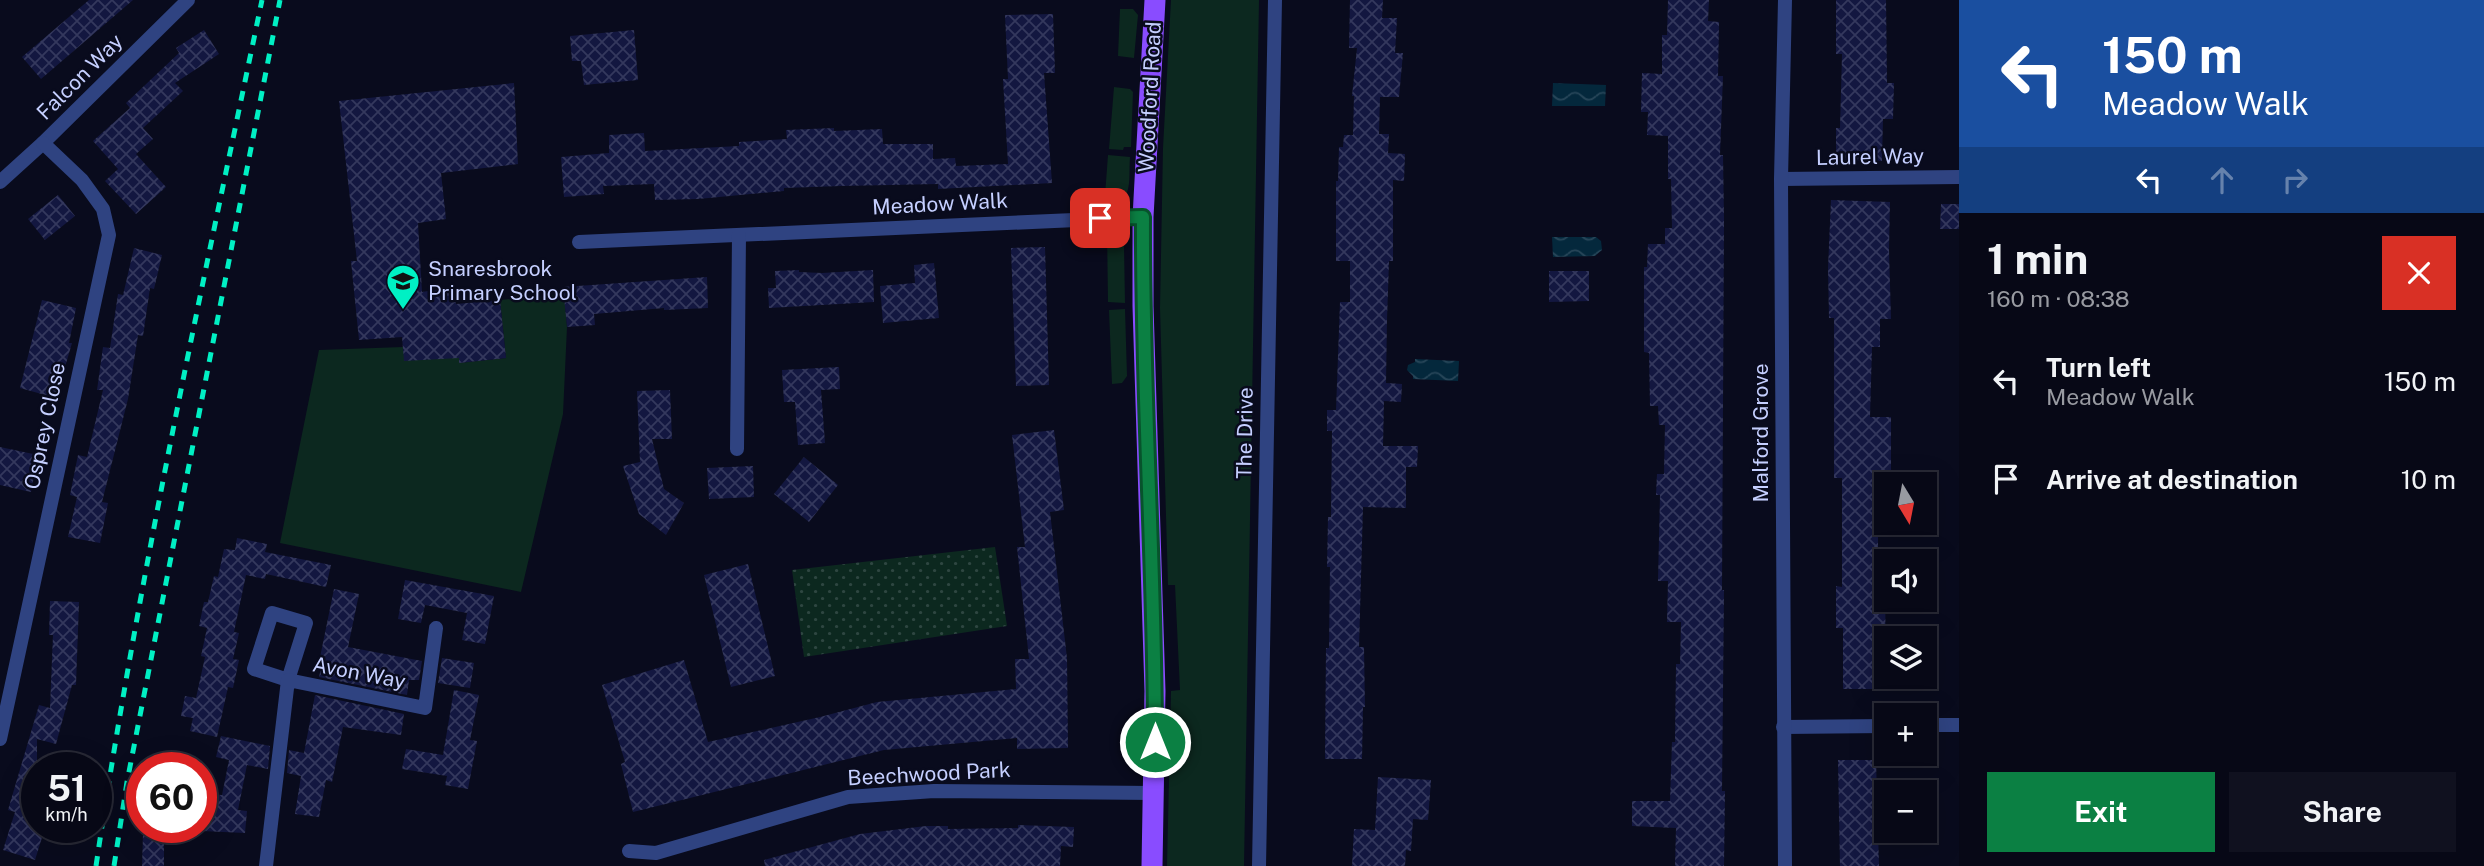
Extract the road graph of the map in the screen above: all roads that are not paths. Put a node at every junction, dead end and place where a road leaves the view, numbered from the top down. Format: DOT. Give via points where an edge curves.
graph roads {
  1 [pos="187,0"];
  2 [pos="1155,0"];
  3 [pos="1275,0"];
  4 [pos="1785,0"];
  5 [pos="43,143"];
  6 [pos="1959,177"];
  7 [pos="1781,179"];
  8 [pos="0,182"];
  9 [pos="1143,217"];
  10 [pos="739,234"];
  11 [pos="579,242"];
  12 [pos="737,449"];
  13 [pos="436,628"];
  14 [pos="288,680"];
  15 [pos="1937,725"];
  16 [pos="1959,725"];
  17 [pos="1874,726"];
  18 [pos="1783,727"];
  19 [pos="0,739"];
  20 [pos="1154,793"];
  21 [pos="629,851"];
  22 [pos="266,866"];
  23 [pos="1152,866"];
  24 [pos="1259,866"];
  25 [pos="1785,866"];
  1 -- 5 [label="street, Falcon Way"];
  2 -- 9 [label="main road, Woodford Road"];
  3 -- 24 [label="street, The Drive"];
  4 -- 7 [label="street, Malford Grove"];
  5 -- 8 [label="street, Falcon Way"];
  5 -- 19 [label="street, Osprey Close" via="82,180 103,209 109,235"];
  6 -- 7 [label="street, Laurel Way"];
  7 -- 18 [label="street, Malford Grove"];
  9 -- 10 [label="street, Meadow Walk"];
  9 -- 20 [label="main road, Woodford Road"];
  10 -- 11 [label="street, Meadow Walk"];
  10 -- 12 [label="street"];
  13 -- 14 [label="street, Avon Way" via="425,708"];
  14 -- 14 [label="street, Avon Way" via="306,623 272,613 254,669"];
  14 -- 22 [label="street, Avon Way"];
  15 -- 16 [label="street"];
  17 -- 18 [label="street"];
  18 -- 25 [label="street, Malford Grove"];
  20 -- 21 [label="street, Beechwood Park" via="987,790 848,797 656,853"];
  20 -- 23 [label="main road, Woodford Road"];
}
